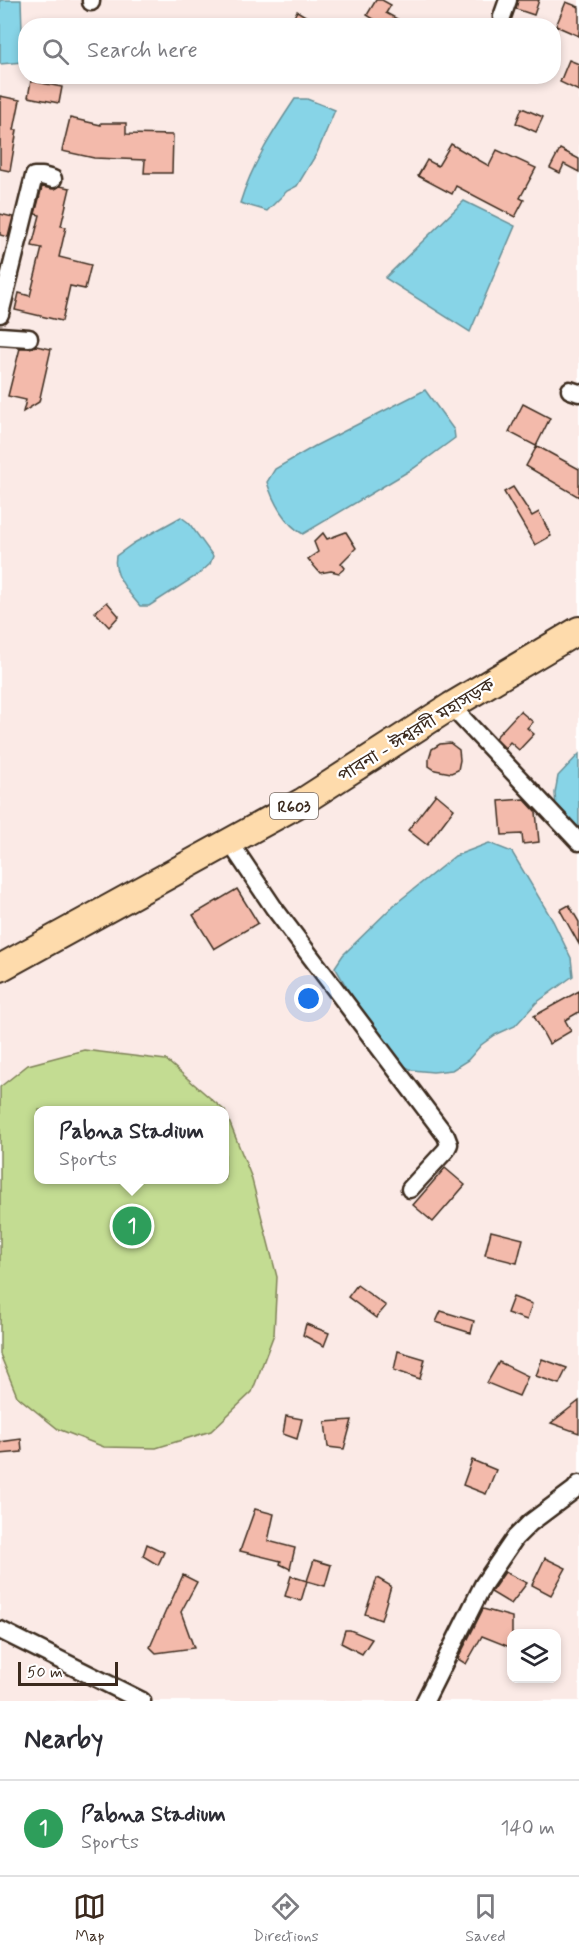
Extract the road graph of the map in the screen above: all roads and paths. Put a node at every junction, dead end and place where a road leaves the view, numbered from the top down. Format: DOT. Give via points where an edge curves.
graph roads {
  1 [pos="508,0"];
  2 [pos="502,17"];
  3 [pos="53,179"];
  4 [pos="0,314"];
  5 [pos="0,336"];
  6 [pos="29,338"];
  7 [pos="579,630"];
  8 [pos="451,706"];
  9 [pos="229,841"];
  10 [pos="579,842"];
  11 [pos="0,968"];
  12 [pos="410,1189"];
  13 [pos="579,1484"];
  14 [pos="0,1630"];
  15 [pos="142,1701"];
  16 [pos="425,1701"];
  1 -- 2 [label="street"];
  3 -- 4 [label="street" via="34,176"];
  5 -- 6 [label="street"];
  7 -- 8 [label="main road, পাবনা - ঈশ্বরদী মহাসড়ক / R603"];
  8 -- 9 [label="main road, পাবনা - ঈশ্বরদী মহাসড়ক / R603" via="302,801"];
  8 -- 10 [label="street"];
  9 -- 11 [label="main road, পাবনা - ঈশ্বরদী মহাসড়ক / R603"];
  9 -- 12 [label="street" via="274,908 446,1136 446,1150"];
  13 -- 16 [label="street" via="515,1538 483,1585"];
  14 -- 15 [label="street"];
}
